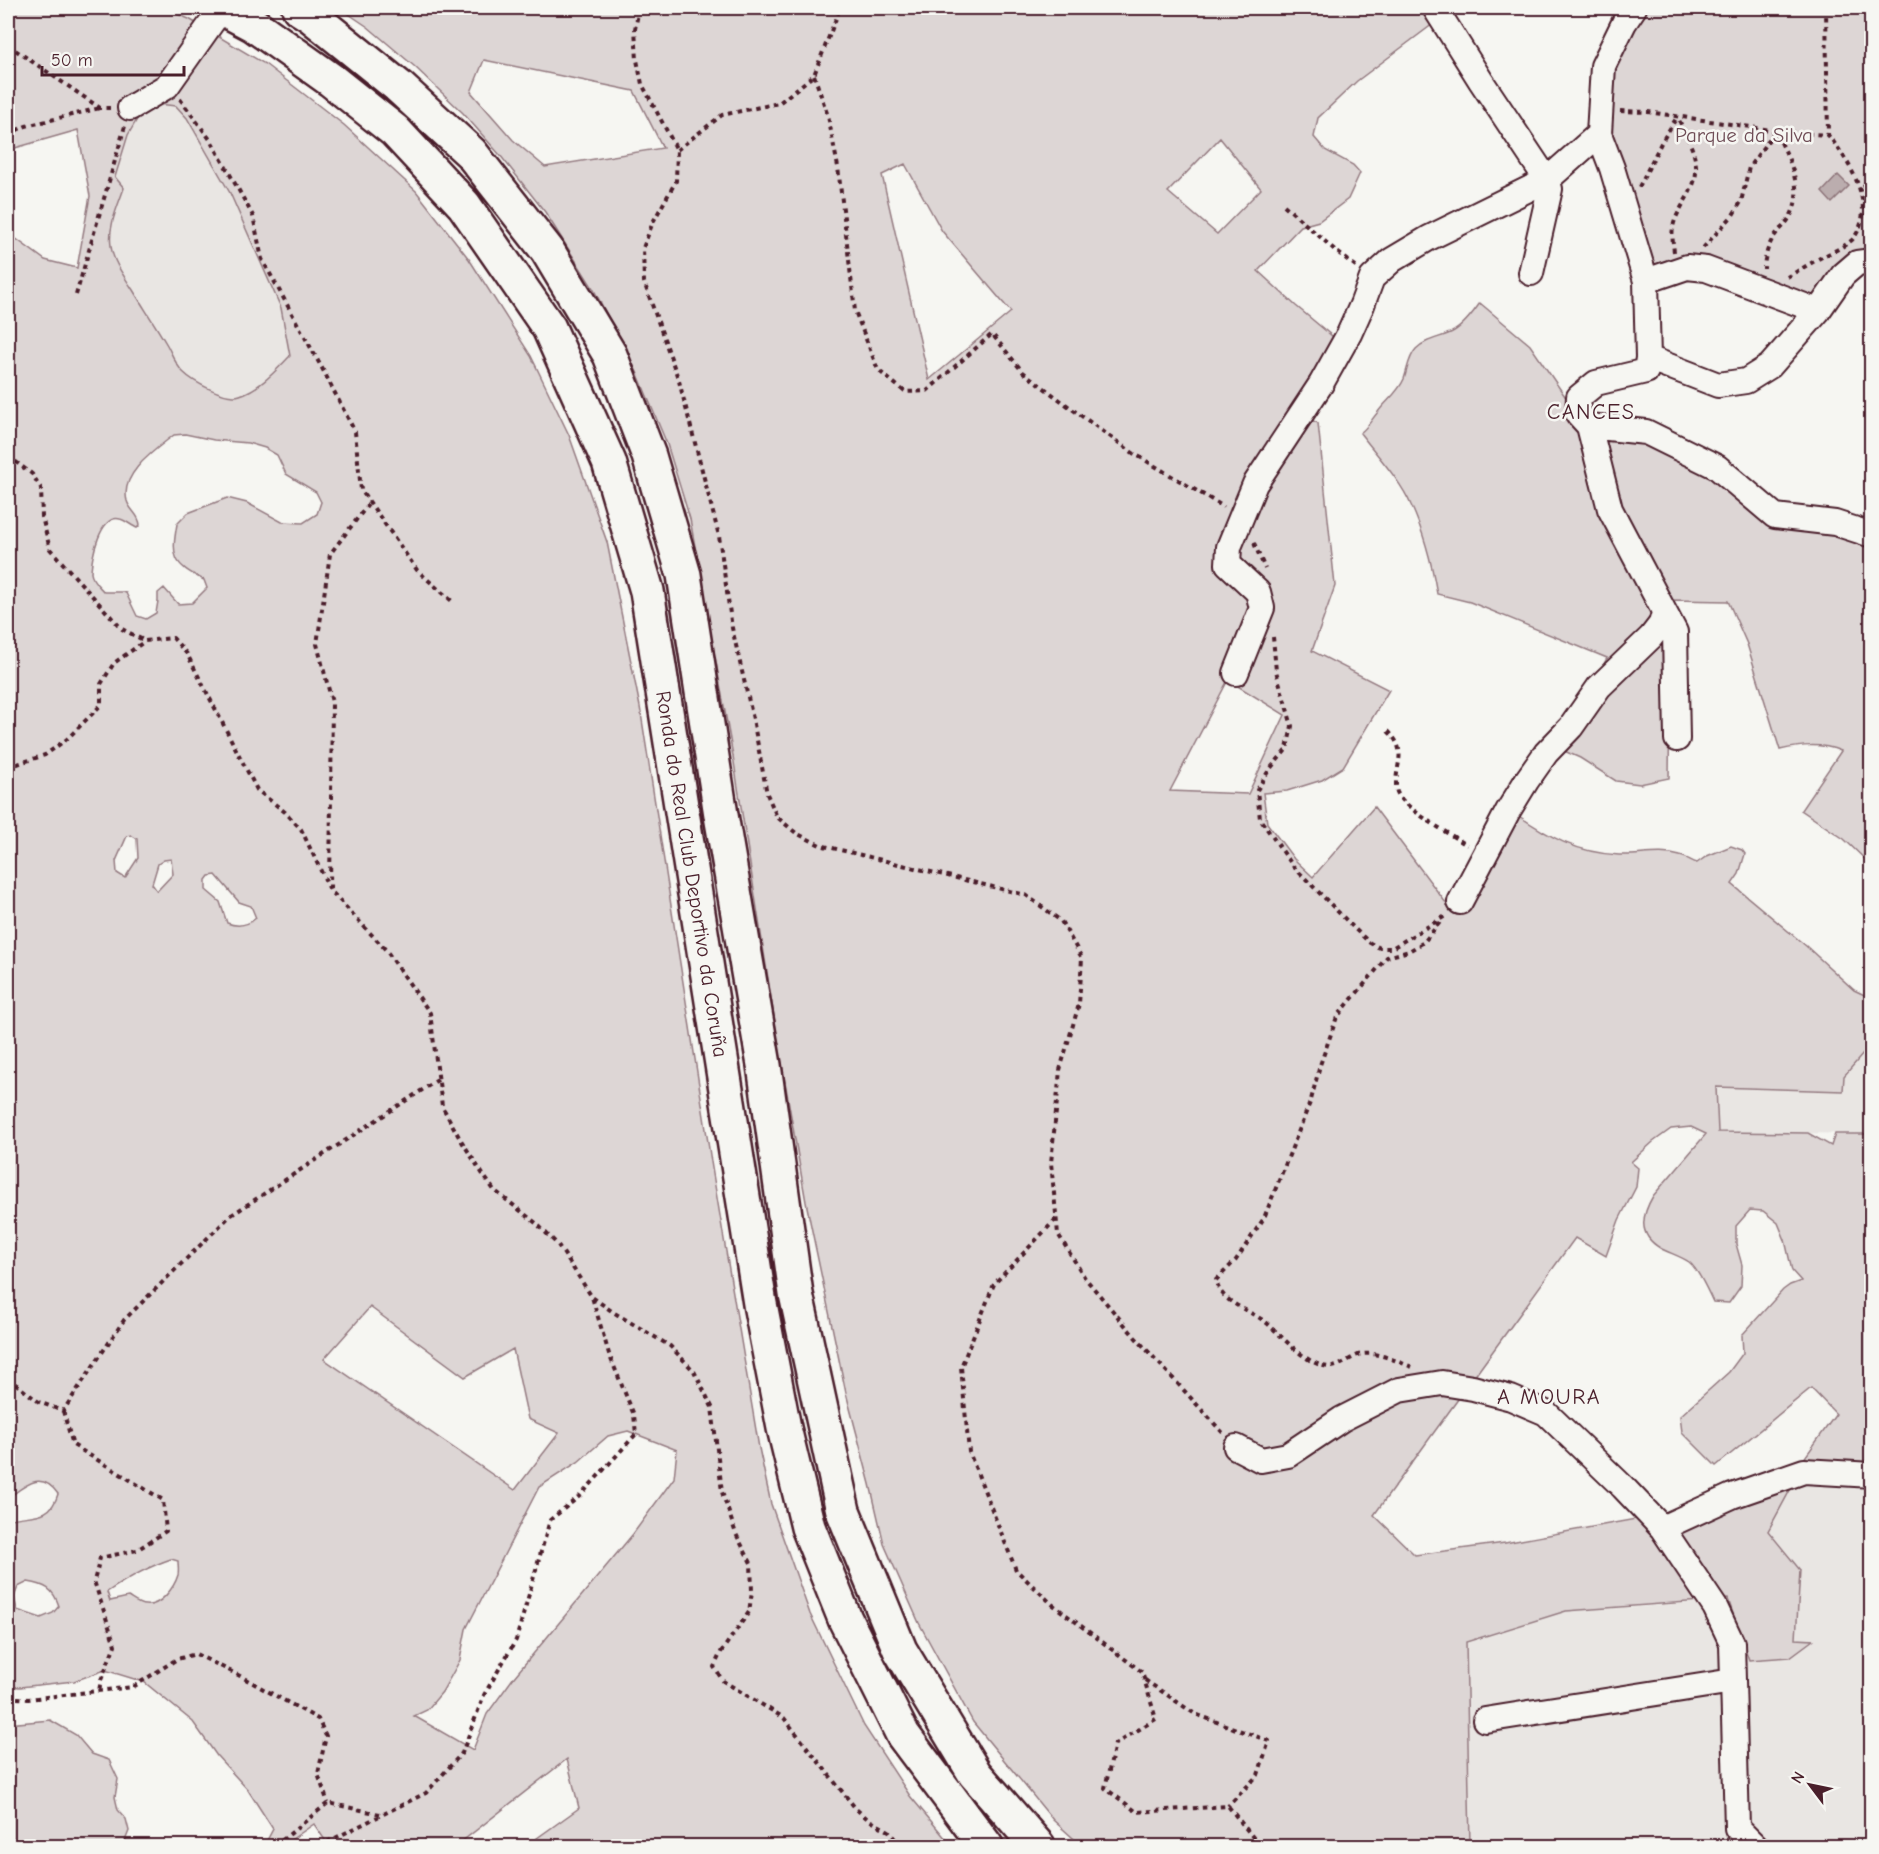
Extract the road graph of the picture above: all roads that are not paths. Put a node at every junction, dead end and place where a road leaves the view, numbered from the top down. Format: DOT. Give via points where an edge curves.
graph roads {
  1 [pos="222,8"];
  2 [pos="299,8"];
  3 [pos="1435,8"];
  4 [pos="1634,8"];
  5 [pos="130,108"];
  6 [pos="1599,134"];
  7 [pos="1547,180"];
  8 [pos="1872,261"];
  9 [pos="1531,273"];
  10 [pos="1646,281"];
  11 [pos="1818,310"];
  12 [pos="1648,358"];
  13 [pos="1589,426"];
  14 [pos="1872,535"];
  15 [pos="1664,613"];
  16 [pos="1236,673"];
  17 [pos="1677,739"];
  18 [pos="1452,910"];
  19 [pos="1236,1447"];
  20 [pos="1872,1475"];
  21 [pos="1662,1528"];
  22 [pos="1733,1681"];
  23 [pos="1485,1720"];
  24 [pos="986,1846"];
  25 [pos="1038,1846"];
  26 [pos="1755,1846"];
  1 -- 5 [label="street" via="167,86"];
  1 -- 24 [label="highway, Ronda do Real Club Deportivo da Coruña" via="254,25 396,131 464,205 549,327 609,462 647,591 760,1304 808,1527 845,1619 903,1735"];
  2 -- 25 [label="highway, Ronda do Real Club Deportivo da Coruña" via="398,86 471,153 547,250 610,355 649,456 684,576 764,1065 796,1294 843,1511 900,1650 975,1774"];
  3 -- 7 [label="street"];
  4 -- 6 [label="street" via="1603,66"];
  6 -- 7 [label="street"];
  6 -- 10 [label="street"];
  7 -- 9 [label="street" via="1550,189"];
  7 -- 16 [label="street" via="1429,238 1392,260 1372,278 1321,384 1255,484 1229,547 1228,564 1258,592 1262,608"];
  8 -- 11 [label="street" via="1857,264 1843,275"];
  10 -- 11 [label="street" via="1683,268 1706,269"];
  10 -- 12 [label="street"];
  11 -- 12 [label="street" via="1770,366 1746,381 1718,385"];
  12 -- 13 [label="street" via="1646,371 1596,383 1579,397 1578,414"];
  13 -- 14 [label="street" via="1646,432 1717,466 1775,516 1835,523"];
  13 -- 15 [label="street" via="1610,509"];
  15 -- 17 [label="street" via="1675,632"];
  15 -- 18 [label="street" via="1651,637 1599,687 1572,726 1546,753"];
  19 -- 21 [label="street" via="1261,1460 1288,1455 1342,1419 1399,1390 1442,1383 1473,1388 1546,1413"];
  20 -- 21 [label="street" via="1804,1471 1732,1496"];
  21 -- 22 [label="street" via="1715,1607 1728,1634 1732,1643"];
  22 -- 23 [label="street"];
  22 -- 26 [label="street" via="1737,1828"];
}
